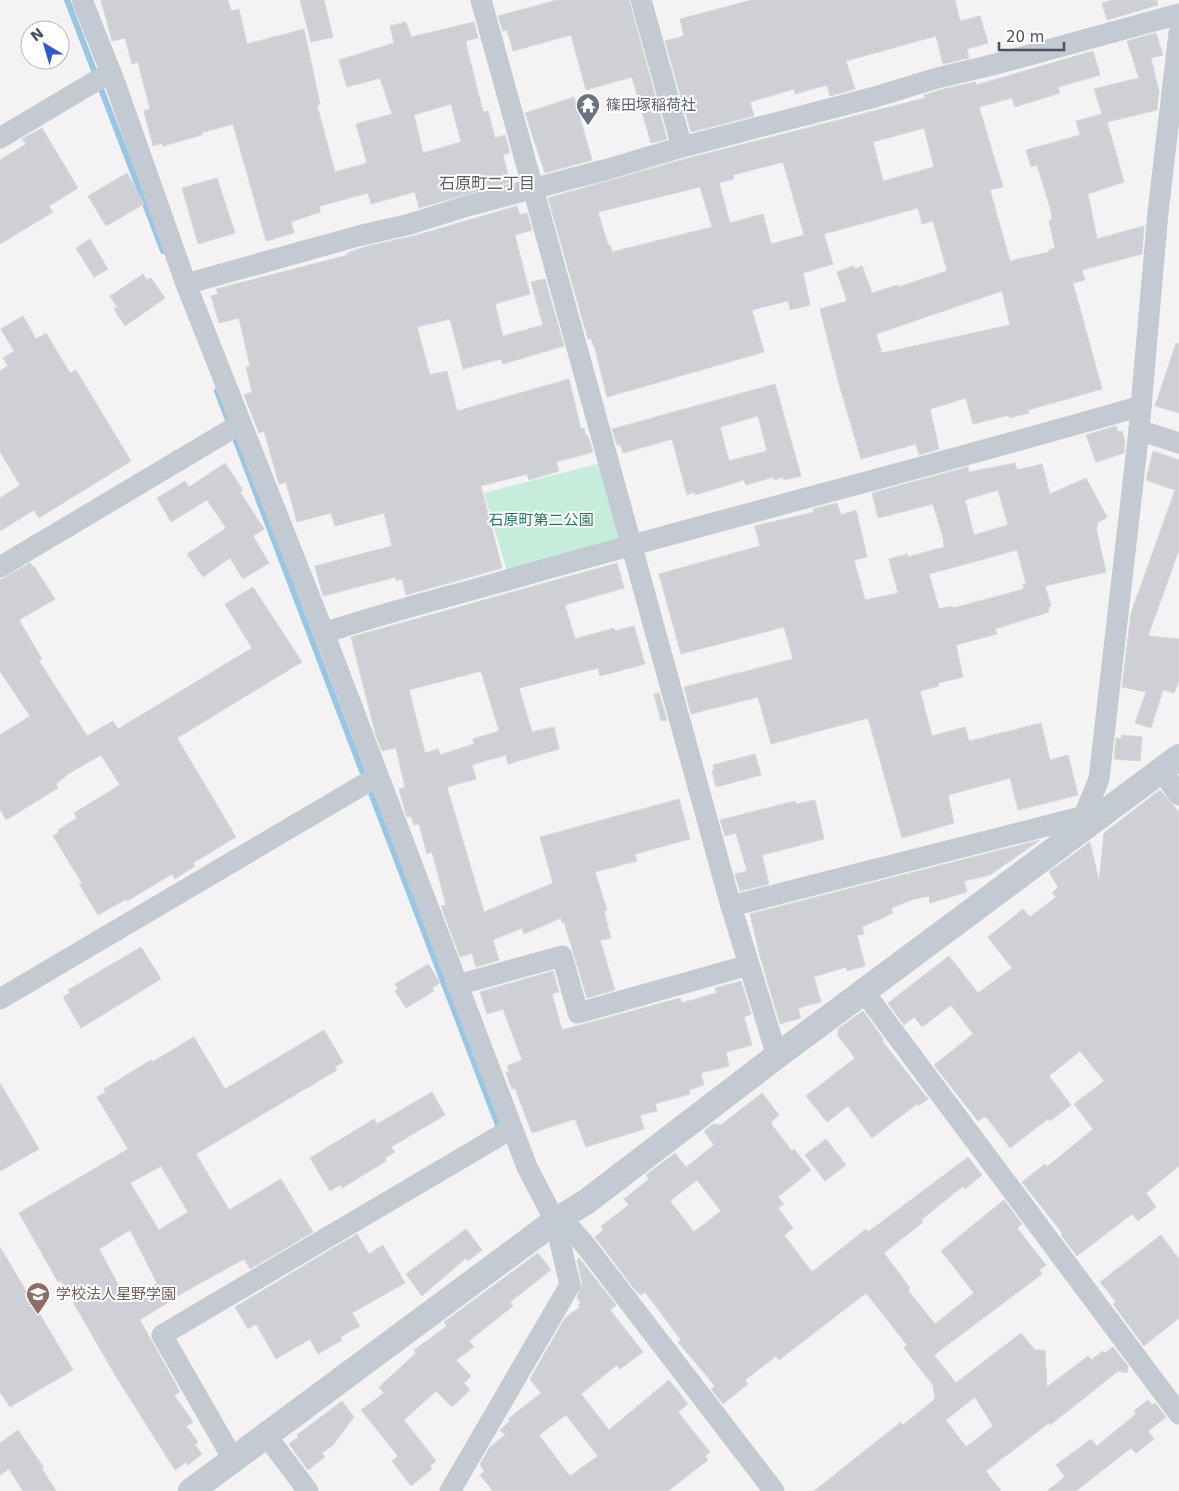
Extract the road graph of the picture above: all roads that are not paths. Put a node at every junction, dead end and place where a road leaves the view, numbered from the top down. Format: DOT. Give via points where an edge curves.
graph roads {
  1 [pos="82,0"];
  2 [pos="481,0"];
  3 [pos="641,0"];
  4 [pos="1179,14"];
  5 [pos="1179,33"];
  6 [pos="1178,56"];
  7 [pos="111,72"];
  8 [pos="0,138"];
  9 [pos="682,147"];
  10 [pos="532,188"];
  11 [pos="186,284"];
  12 [pos="1141,406"];
  13 [pos="240,424"];
  14 [pos="1139,430"];
  15 [pos="1179,443"];
  16 [pos="631,544"];
  17 [pos="0,567"];
  18 [pos="324,633"];
  19 [pos="1170,764"];
  20 [pos="378,776"];
  21 [pos="1179,795"];
  22 [pos="1086,821"];
  23 [pos="732,906"];
  24 [pos="749,965"];
  25 [pos="457,985"];
  26 [pos="864,992"];
  27 [pos="0,999"];
  28 [pos="777,1056"];
  29 [pos="511,1129"];
  30 [pos="555,1221"];
  31 [pos="1179,1414"];
  32 [pos="266,1435"];
  33 [pos="233,1460"];
  34 [pos="192,1491"];
  35 [pos="308,1491"];
  36 [pos="450,1491"];
  37 [pos="774,1491"];
  1 -- 7 [label="street"];
  2 -- 10 [label="street"];
  3 -- 9 [label="street"];
  4 -- 9 [label="street" via="937,78 875,98"];
  5 -- 6 [label="street"];
  6 -- 12 [label="street" via="1158,212"];
  7 -- 8 [label="street"];
  7 -- 11 [label="street"];
  9 -- 10 [label="street"];
  10 -- 11 [label="street"];
  10 -- 16 [label="street"];
  11 -- 13 [label="street"];
  12 -- 14 [label="street"];
  12 -- 16 [label="street" via="977,453"];
  13 -- 17 [label="street"];
  13 -- 18 [label="street"];
  14 -- 15 [label="street"];
  14 -- 22 [label="street" via="1099,779"];
  16 -- 18 [label="street"];
  16 -- 23 [label="street"];
  18 -- 20 [label="street"];
  19 -- 21 [label="street"];
  19 -- 22 [label="street"];
  20 -- 25 [label="street"];
  20 -- 27 [label="street"];
  22 -- 23 [label="street"];
  22 -- 26 [label="street"];
  23 -- 24 [label="street"];
  24 -- 25 [label="street" via="578,1013 562,956"];
  24 -- 28 [label="street"];
  25 -- 29 [label="street"];
  26 -- 28 [label="street"];
  26 -- 31 [label="street"];
  28 -- 30 [label="street" via="586,1202"];
  29 -- 30 [label="street"];
  29 -- 33 [label="street" via="162,1335"];
  30 -- 32 [label="street"];
  30 -- 36 [label="street" via="570,1285"];
  30 -- 37 [label="street" via="573,1231 592,1254"];
  32 -- 33 [label="street"];
  32 -- 35 [label="street"];
  33 -- 34 [label="street"];
}
